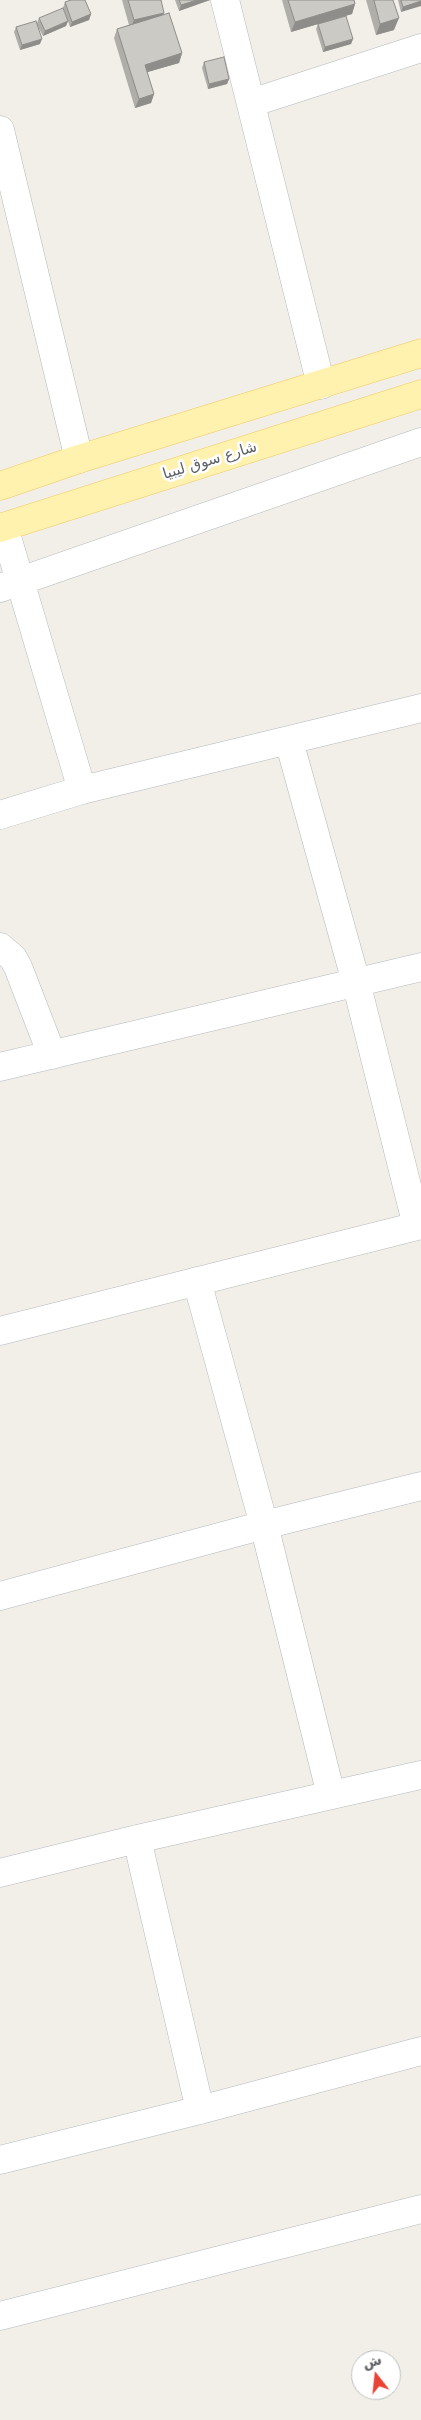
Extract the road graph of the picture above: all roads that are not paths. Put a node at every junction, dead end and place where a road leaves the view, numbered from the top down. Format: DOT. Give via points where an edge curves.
graph roads {
  1 [pos="225,0"];
  2 [pos="421,48"];
  3 [pos="251,103"];
  4 [pos="0,130"];
  5 [pos="421,353"];
  6 [pos="321,385"];
  7 [pos="421,394"];
  8 [pos="421,442"];
  9 [pos="79,459"];
  10 [pos="0,486"];
  11 [pos="2,528"];
  12 [pos="10,585"];
  13 [pos="421,708"];
  14 [pos="289,741"];
  15 [pos="82,790"];
  16 [pos="0,815"];
  17 [pos="0,947"];
  18 [pos="421,967"];
  19 [pos="356,982"];
  20 [pos="52,1055"];
  21 [pos="0,1067"];
  22 [pos="419,1225"];
  23 [pos="197,1281"];
  24 [pos="0,1331"];
  25 [pos="421,1486"];
  26 [pos="264,1525"];
  27 [pos="0,1596"];
  28 [pos="421,1775"];
  29 [pos="331,1795"];
  30 [pos="137,1839"];
  31 [pos="0,1873"];
  32 [pos="420,2056"];
  33 [pos="200,2110"];
  34 [pos="0,2160"];
  35 [pos="421,2209"];
  36 [pos="0,2316"];
  1 -- 3 [label="street"];
  2 -- 3 [label="street"];
  3 -- 6 [label="street"];
  4 -- 9 [label="street"];
  5 -- 6 [label="main road"];
  6 -- 9 [label="main road"];
  7 -- 11 [label="main road, شارع سوق ليبيا"];
  8 -- 12 [label="street"];
  9 -- 10 [label="main road"];
  11 -- 12 [label="street"];
  12 -- 15 [label="street"];
  13 -- 14 [label="street"];
  14 -- 15 [label="street"];
  14 -- 19 [label="street"];
  15 -- 16 [label="street"];
  17 -- 20 [label="street" via="18,967"];
  18 -- 19 [label="street"];
  19 -- 20 [label="street"];
  19 -- 22 [label="street"];
  20 -- 21 [label="street"];
  22 -- 23 [label="street"];
  23 -- 24 [label="street"];
  23 -- 26 [label="street"];
  25 -- 26 [label="street"];
  26 -- 27 [label="street"];
  26 -- 29 [label="street"];
  28 -- 29 [label="street"];
  29 -- 30 [label="street"];
  30 -- 31 [label="street"];
  30 -- 33 [label="street"];
  32 -- 33 [label="street"];
  33 -- 34 [label="street"];
  35 -- 36 [label="street"];
}
